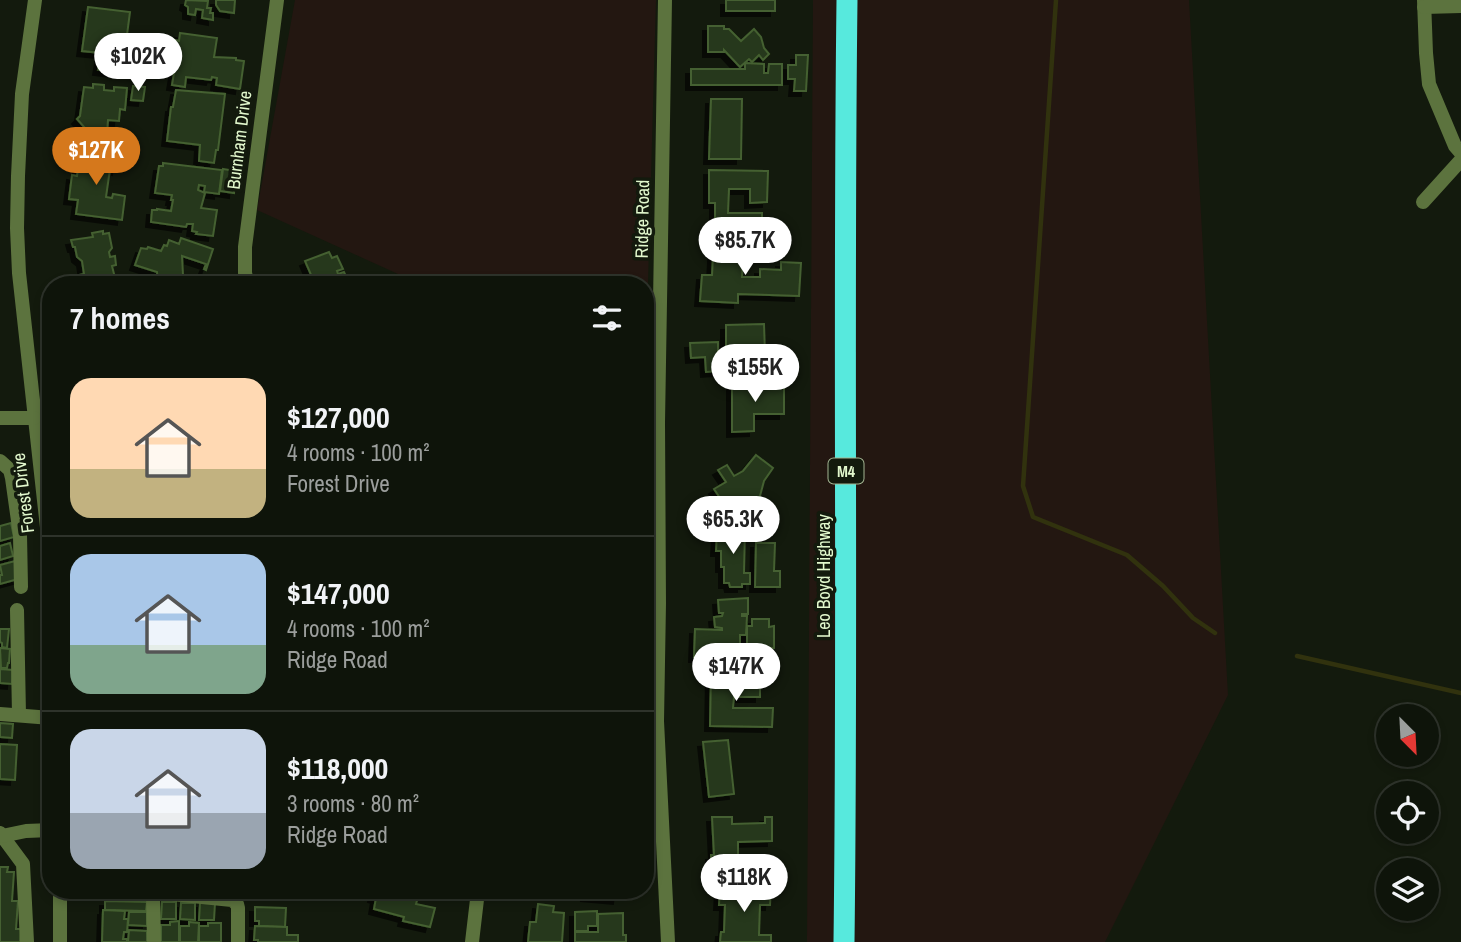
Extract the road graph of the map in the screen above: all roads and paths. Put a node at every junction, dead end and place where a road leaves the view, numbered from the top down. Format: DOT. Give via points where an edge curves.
graph roads {
  1 [pos="35,0"];
  2 [pos="277,0"];
  3 [pos="665,0"];
  4 [pos="847,0"];
  5 [pos="1424,4"];
  6 [pos="1461,6"];
  7 [pos="1443,114"];
  8 [pos="1461,123"];
  9 [pos="1461,153"];
  10 [pos="1461,160"];
  11 [pos="1423,202"];
  12 [pos="245,276"];
  13 [pos="654,359"];
  14 [pos="0,418"];
  15 [pos="34,418"];
  16 [pos="0,461"];
  17 [pos="654,475"];
  18 [pos="42,487"];
  19 [pos="21,587"];
  20 [pos="18,610"];
  21 [pos="654,677"];
  22 [pos="0,714"];
  23 [pos="19,715"];
  24 [pos="42,717"];
  25 [pos="654,749"];
  26 [pos="42,830"];
  27 [pos="1,834"];
  28 [pos="60,899"];
  29 [pos="153,899"];
  30 [pos="211,899"];
  31 [pos="477,899"];
  32 [pos="27,942"];
  33 [pos="60,942"];
  34 [pos="154,942"];
  35 [pos="238,942"];
  36 [pos="472,942"];
  37 [pos="668,942"];
  38 [pos="844,942"];
  1 -- 15 [label="street, Forest Drive" via="22,94 17,228"];
  2 -- 12 [label="street, Burnham Drive"];
  3 -- 13 [label="street, Ridge Road"];
  4 -- 38 [label="highway, Leo Boyd Highway / M4"];
  5 -- 6 [label="street"];
  5 -- 7 [label="street" via="1429,84"];
  7 -- 8 [label="street"];
  7 -- 9 [label="street"];
  10 -- 11 [label="street"];
  14 -- 15 [label="street"];
  15 -- 18 [label="street, Forest Drive"];
  16 -- 19 [label="street" via="12,478"];
  17 -- 21 [label="street, Ridge Road" via="659,603"];
  20 -- 23 [label="street"];
  22 -- 23 [label="street"];
  23 -- 24 [label="street"];
  25 -- 37 [label="street, Ridge Road"];
  26 -- 27 [label="street"];
  27 -- 32 [label="street" via="23,864"];
  28 -- 33 [label="street"];
  29 -- 34 [label="street"];
  30 -- 35 [label="street" via="235,902"];
  31 -- 36 [label="street"];
}
